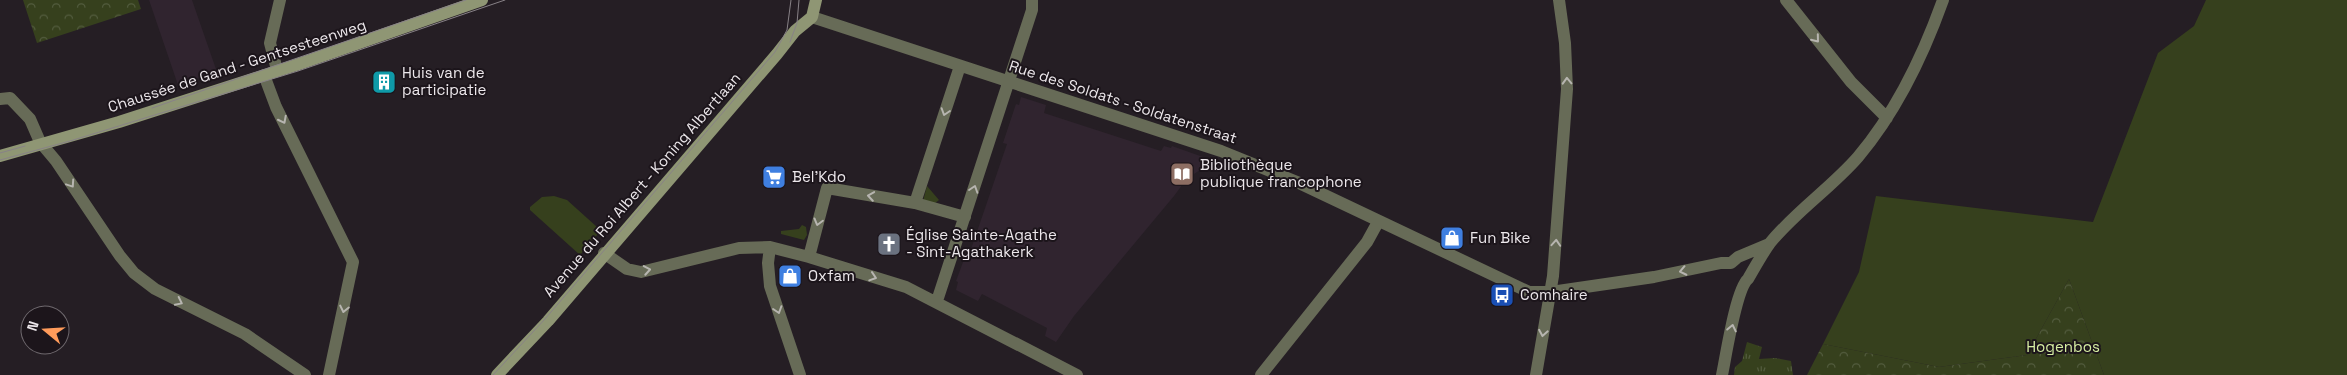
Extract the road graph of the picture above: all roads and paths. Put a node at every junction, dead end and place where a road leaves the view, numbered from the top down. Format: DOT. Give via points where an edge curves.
graph roads {
  1 [pos="280,0"];
  2 [pos="482,0"];
  3 [pos="816,0"];
  4 [pos="1032,0"];
  5 [pos="1559,0"];
  6 [pos="1786,0"];
  7 [pos="1943,0"];
  8 [pos="812,17"];
  9 [pos="960,66"];
  10 [pos="277,70"];
  11 [pos="264,75"];
  12 [pos="1010,82"];
  13 [pos="0,99"];
  14 [pos="1886,118"];
  15 [pos="42,145"];
  16 [pos="0,156"];
  17 [pos="915,203"];
  18 [pos="965,217"];
  19 [pos="1378,222"];
  20 [pos="1769,244"];
  21 [pos="770,247"];
  22 [pos="604,253"];
  23 [pos="809,256"];
  24 [pos="1731,262"];
  25 [pos="1744,282"];
  26 [pos="1550,292"];
  27 [pos="937,301"];
  28 [pos="305,375"];
  29 [pos="330,375"];
  30 [pos="497,375"];
  31 [pos="800,375"];
  32 [pos="1078,375"];
  33 [pos="1261,375"];
  34 [pos="1536,375"];
  35 [pos="1722,375"];
  1 -- 10 [label="street" via="270,43"];
  2 -- 10 [label="main road, Chaussée de Gand - Gentsesteenweg"];
  3 -- 8 [label="main road"];
  4 -- 12 [label="street" via="1032,10"];
  26 -- 5 [label="street, one-way" via="1567,89"];
  6 -- 14 [label="street, one-way" via="1851,82"];
  7 -- 14 [label="street" via="1929,39"];
  8 -- 9 [label="street, Rue des Soldats - Soldatenstraat"];
  8 -- 22 [label="main road, Avenue du Roi Albert - Koning Albertlaan" via="787,40"];
  9 -- 12 [label="street, Rue des Soldats - Soldatenstraat"];
  9 -- 17 [label="street, one-way"];
  10 -- 11 [label="main road, Chaussée de Gand - Gentsesteenweg"];
  11 -- 15 [label="main road, Chaussée de Gand - Gentsesteenweg"];
  11 -- 29 [label="street, one-way" via="276,107 353,262"];
  18 -- 12 [label="street, one-way"];
  12 -- 19 [label="street, Rue des Soldats - Soldatenstraat" via="1221,151 1296,182"];
  13 -- 15 [label="street" via="10,98 30,119"];
  14 -- 20 [label="street" via="1857,158"];
  15 -- 16 [label="main road, Chaussée de Gand - Gentsesteenweg"];
  15 -- 28 [label="street, one-way" via="134,273 155,289 245,334"];
  17 -- 18 [label="street"];
  17 -- 23 [label="street, one-way" via="828,188"];
  18 -- 27 [label="street"];
  19 -- 26 [label="street, Rue des Soldats - Soldatenstraat" via="1529,292"];
  19 -- 33 [label="street" via="1367,242"];
  20 -- 24 [label="street, Rue des Soldats - Soldatenstraat"];
  20 -- 25 [label="street"];
  22 -- 21 [label="street, one-way" via="627,269 641,272 740,248"];
  21 -- 23 [label="street"];
  21 -- 31 [label="street, one-way" via="770,286"];
  22 -- 30 [label="main road, Avenue du Roi Albert - Koning Albertlaan"];
  23 -- 27 [label="street, one-way"];
  24 -- 25 [label="street"];
  24 -- 26 [label="street, Rue des Soldats - Soldatenstraat, one-way"];
  35 -- 25 [label="street, one-way"];
  26 -- 34 [label="street, one-way"];
  27 -- 32 [label="street"];
}
